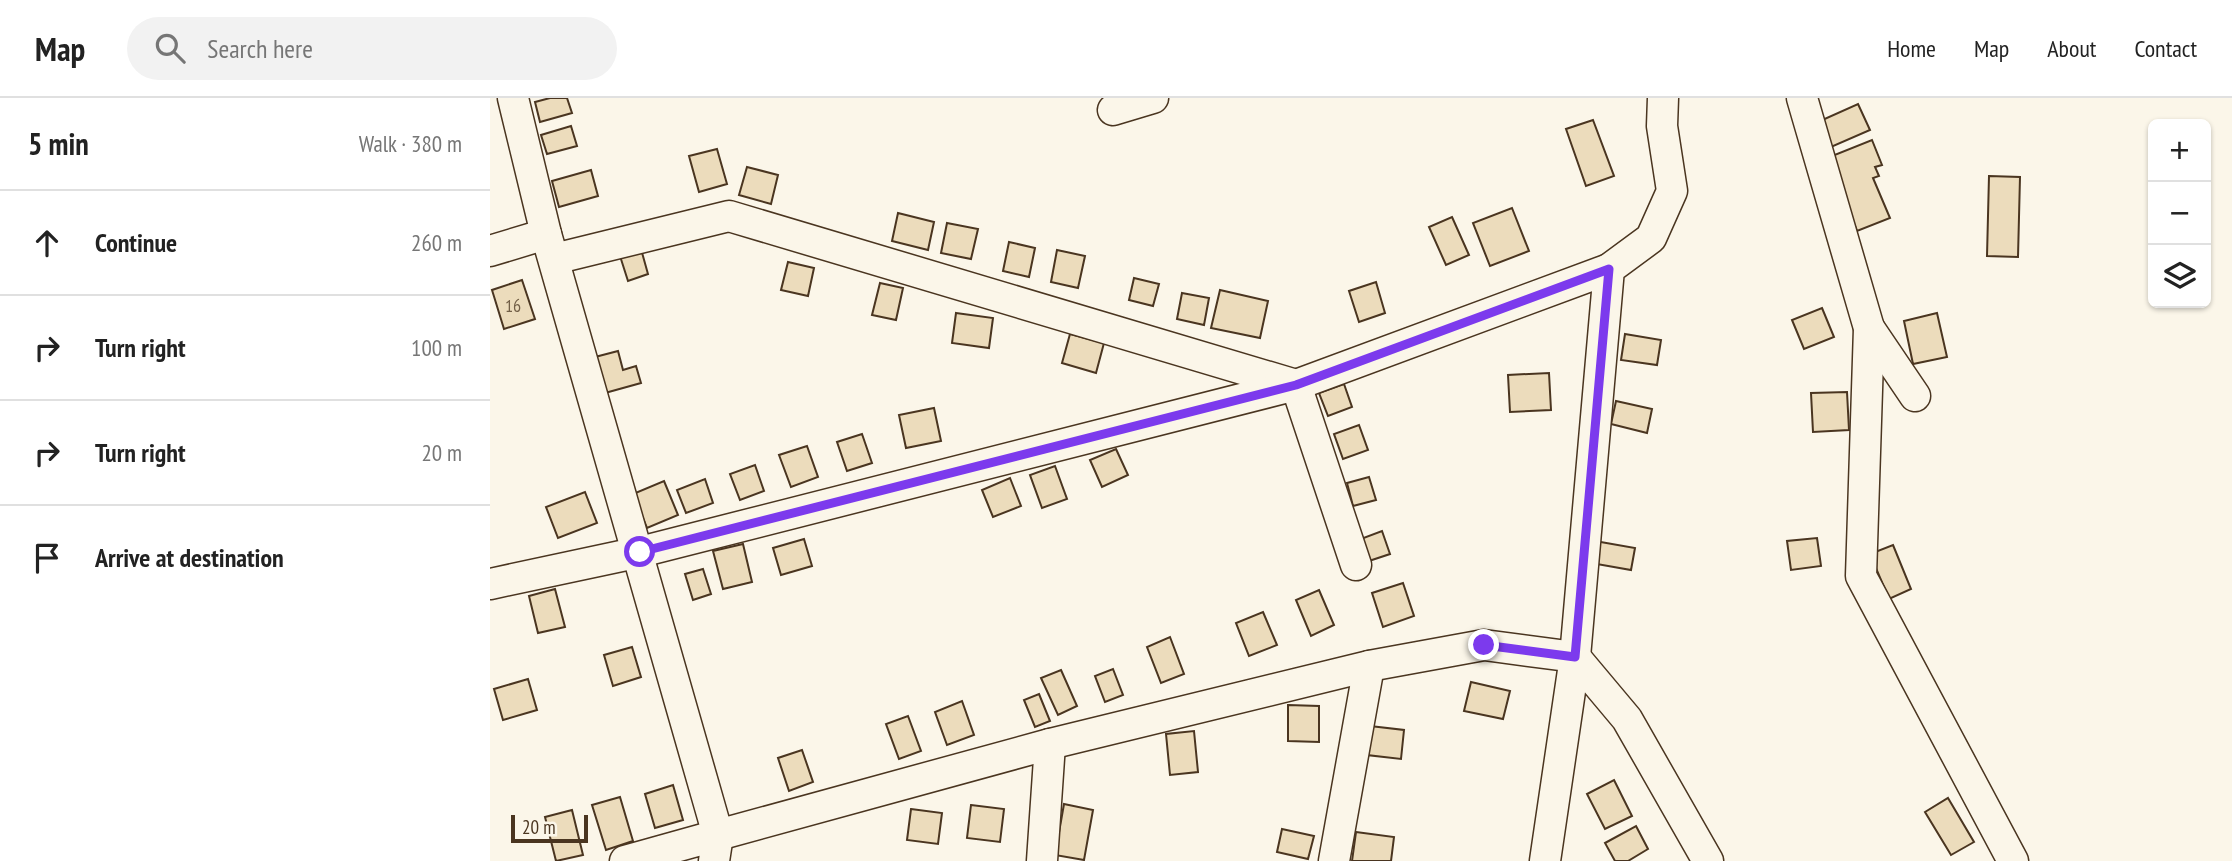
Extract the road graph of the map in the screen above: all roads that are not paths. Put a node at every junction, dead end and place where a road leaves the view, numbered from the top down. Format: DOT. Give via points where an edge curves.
graph roads {
  1 [pos="513,98"];
  2 [pos="1153,98"];
  3 [pos="1664,98"];
  4 [pos="1802,98"];
  5 [pos="1113,110"];
  6 [pos="550,247"];
  7 [pos="490,251"];
  8 [pos="1609,269"];
  9 [pos="1869,328"];
  10 [pos="1296,385"];
  11 [pos="1915,396"];
  12 [pos="640,552"];
  13 [pos="1356,565"];
  14 [pos="490,584"];
  15 [pos="1575,657"];
  16 [pos="1369,666"];
  17 [pos="1050,744"];
  18 [pos="716,848"];
  19 [pos="625,861"];
  20 [pos="1042,861"];
  21 [pos="1334,861"];
  22 [pos="1545,861"];
  23 [pos="1707,861"];
  24 [pos="2013,861"];
  1 -- 6 [label="street"];
  2 -- 5 [label="street"];
  3 -- 8 [label="street" via="1662,126 1672,191 1651,238"];
  4 -- 9 [label="street"];
  6 -- 7 [label="street"];
  6 -- 10 [label="street" via="729,216"];
  6 -- 12 [label="street"];
  8 -- 10 [label="street"];
  8 -- 15 [label="street"];
  9 -- 11 [label="street"];
  9 -- 24 [label="street" via="1861,576"];
  10 -- 12 [label="street"];
  10 -- 13 [label="street"];
  12 -- 14 [label="street"];
  12 -- 18 [label="street"];
  15 -- 16 [label="street" via="1484,645"];
  15 -- 22 [label="street"];
  15 -- 23 [label="street" via="1627,719"];
  16 -- 17 [label="street"];
  16 -- 21 [label="street"];
  17 -- 18 [label="street"];
  17 -- 20 [label="street"];
  18 -- 19 [label="street"];
}
